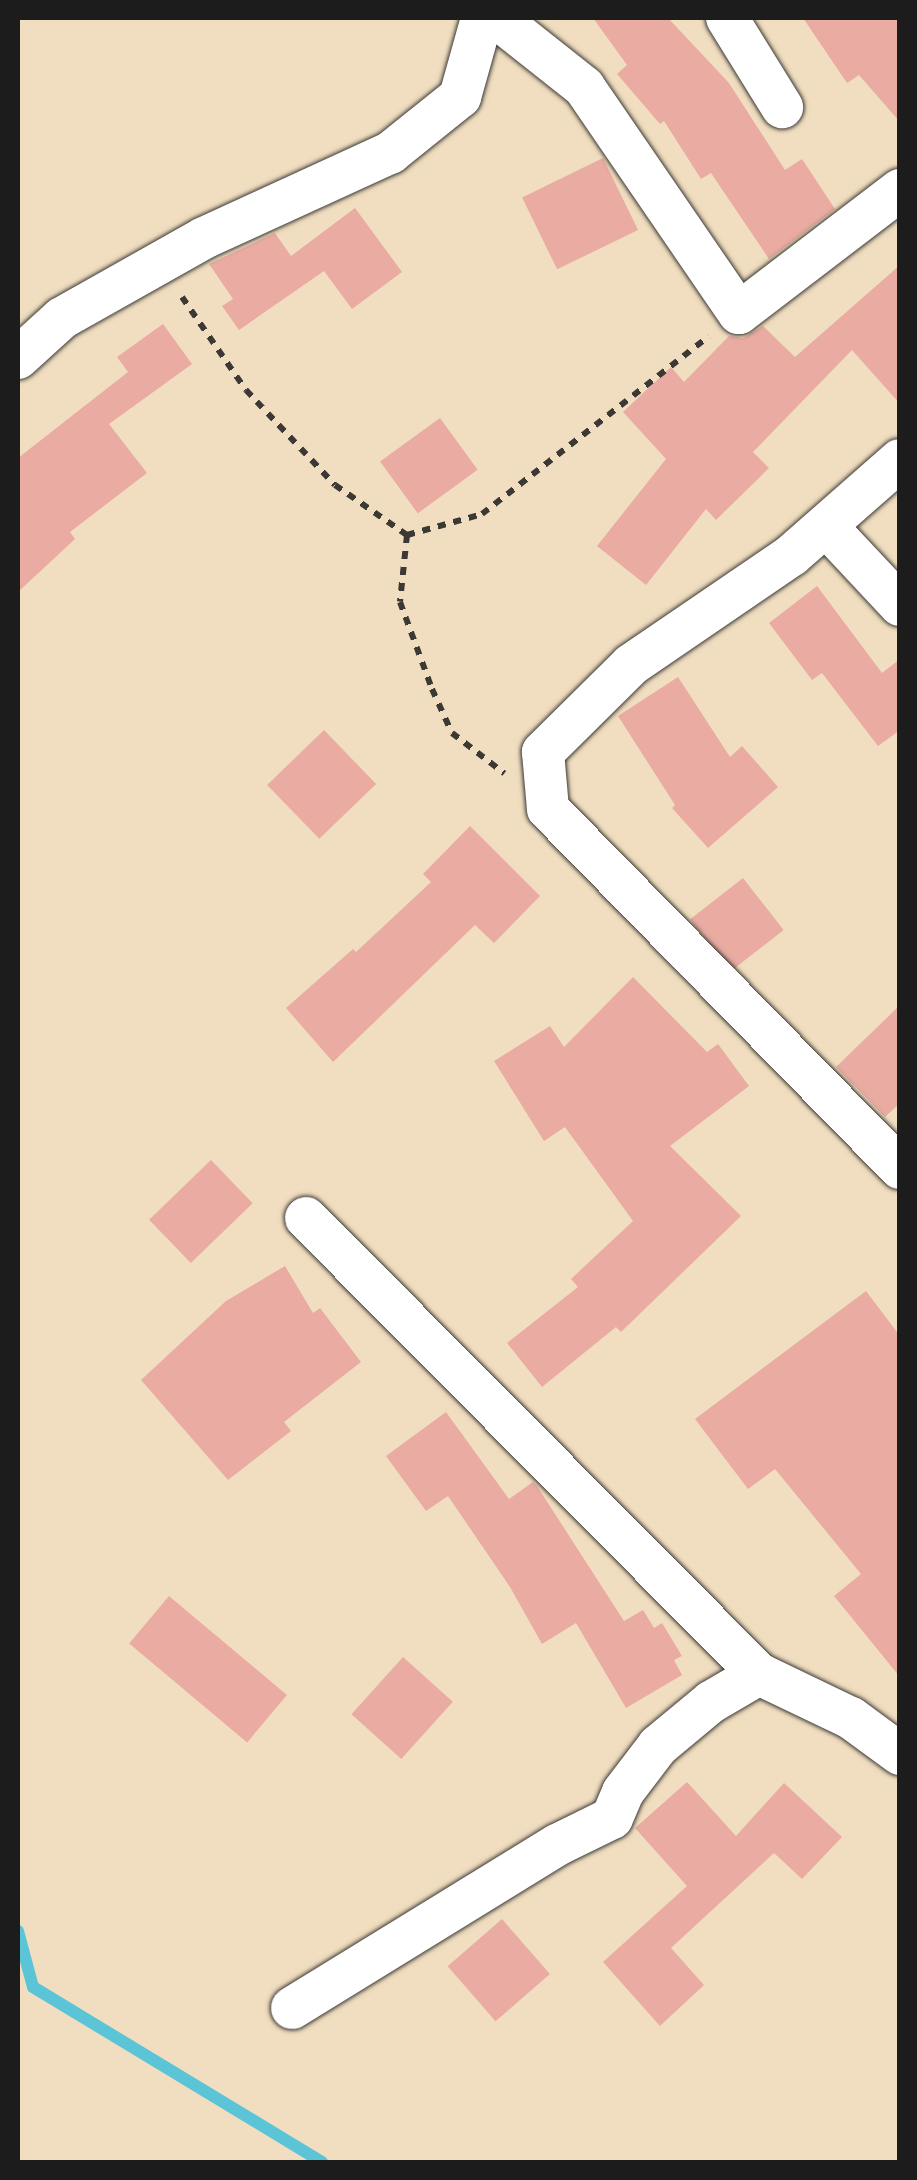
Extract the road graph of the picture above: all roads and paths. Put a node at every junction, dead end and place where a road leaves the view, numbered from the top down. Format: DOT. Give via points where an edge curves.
graph roads {
  1 [pos="482,18"];
  2 [pos="497,18"];
  3 [pos="727,18"];
  4 [pos="782,107"];
  5 [pos="900,190"];
  6 [pos="158,263"];
  7 [pos="739,313"];
  8 [pos="18,358"];
  9 [pos="900,460"];
  10 [pos="828,527"];
  11 [pos="406,535"];
  12 [pos="900,605"];
  13 [pos="548,808"];
  14 [pos="900,1168"];
  15 [pos="306,1218"];
  16 [pos="759,1674"];
  17 [pos="900,1754"];
  18 [pos="292,2008"];
  1 -- 6 [label="street" via="460,97 390,153"];
  2 -- 7 [label="street" via="584,86"];
  3 -- 4 [label="street"];
  5 -- 7 [label="street"];
  6 -- 8 [label="street" via="62,318"];
  6 -- 11 [label="path" via="246,390 335,485"];
  7 -- 11 [label="path" via="482,514"];
  9 -- 10 [label="street"];
  10 -- 12 [label="street"];
  10 -- 13 [label="street" via="631,665 543,752"];
  11 -- 13 [label="path" via="400,602 452,733"];
  13 -- 14 [label="street"];
  15 -- 16 [label="street"];
  16 -- 17 [label="street" via="851,1718"];
  16 -- 18 [label="street" via="711,1702 658,1746 612,1818"];
}
